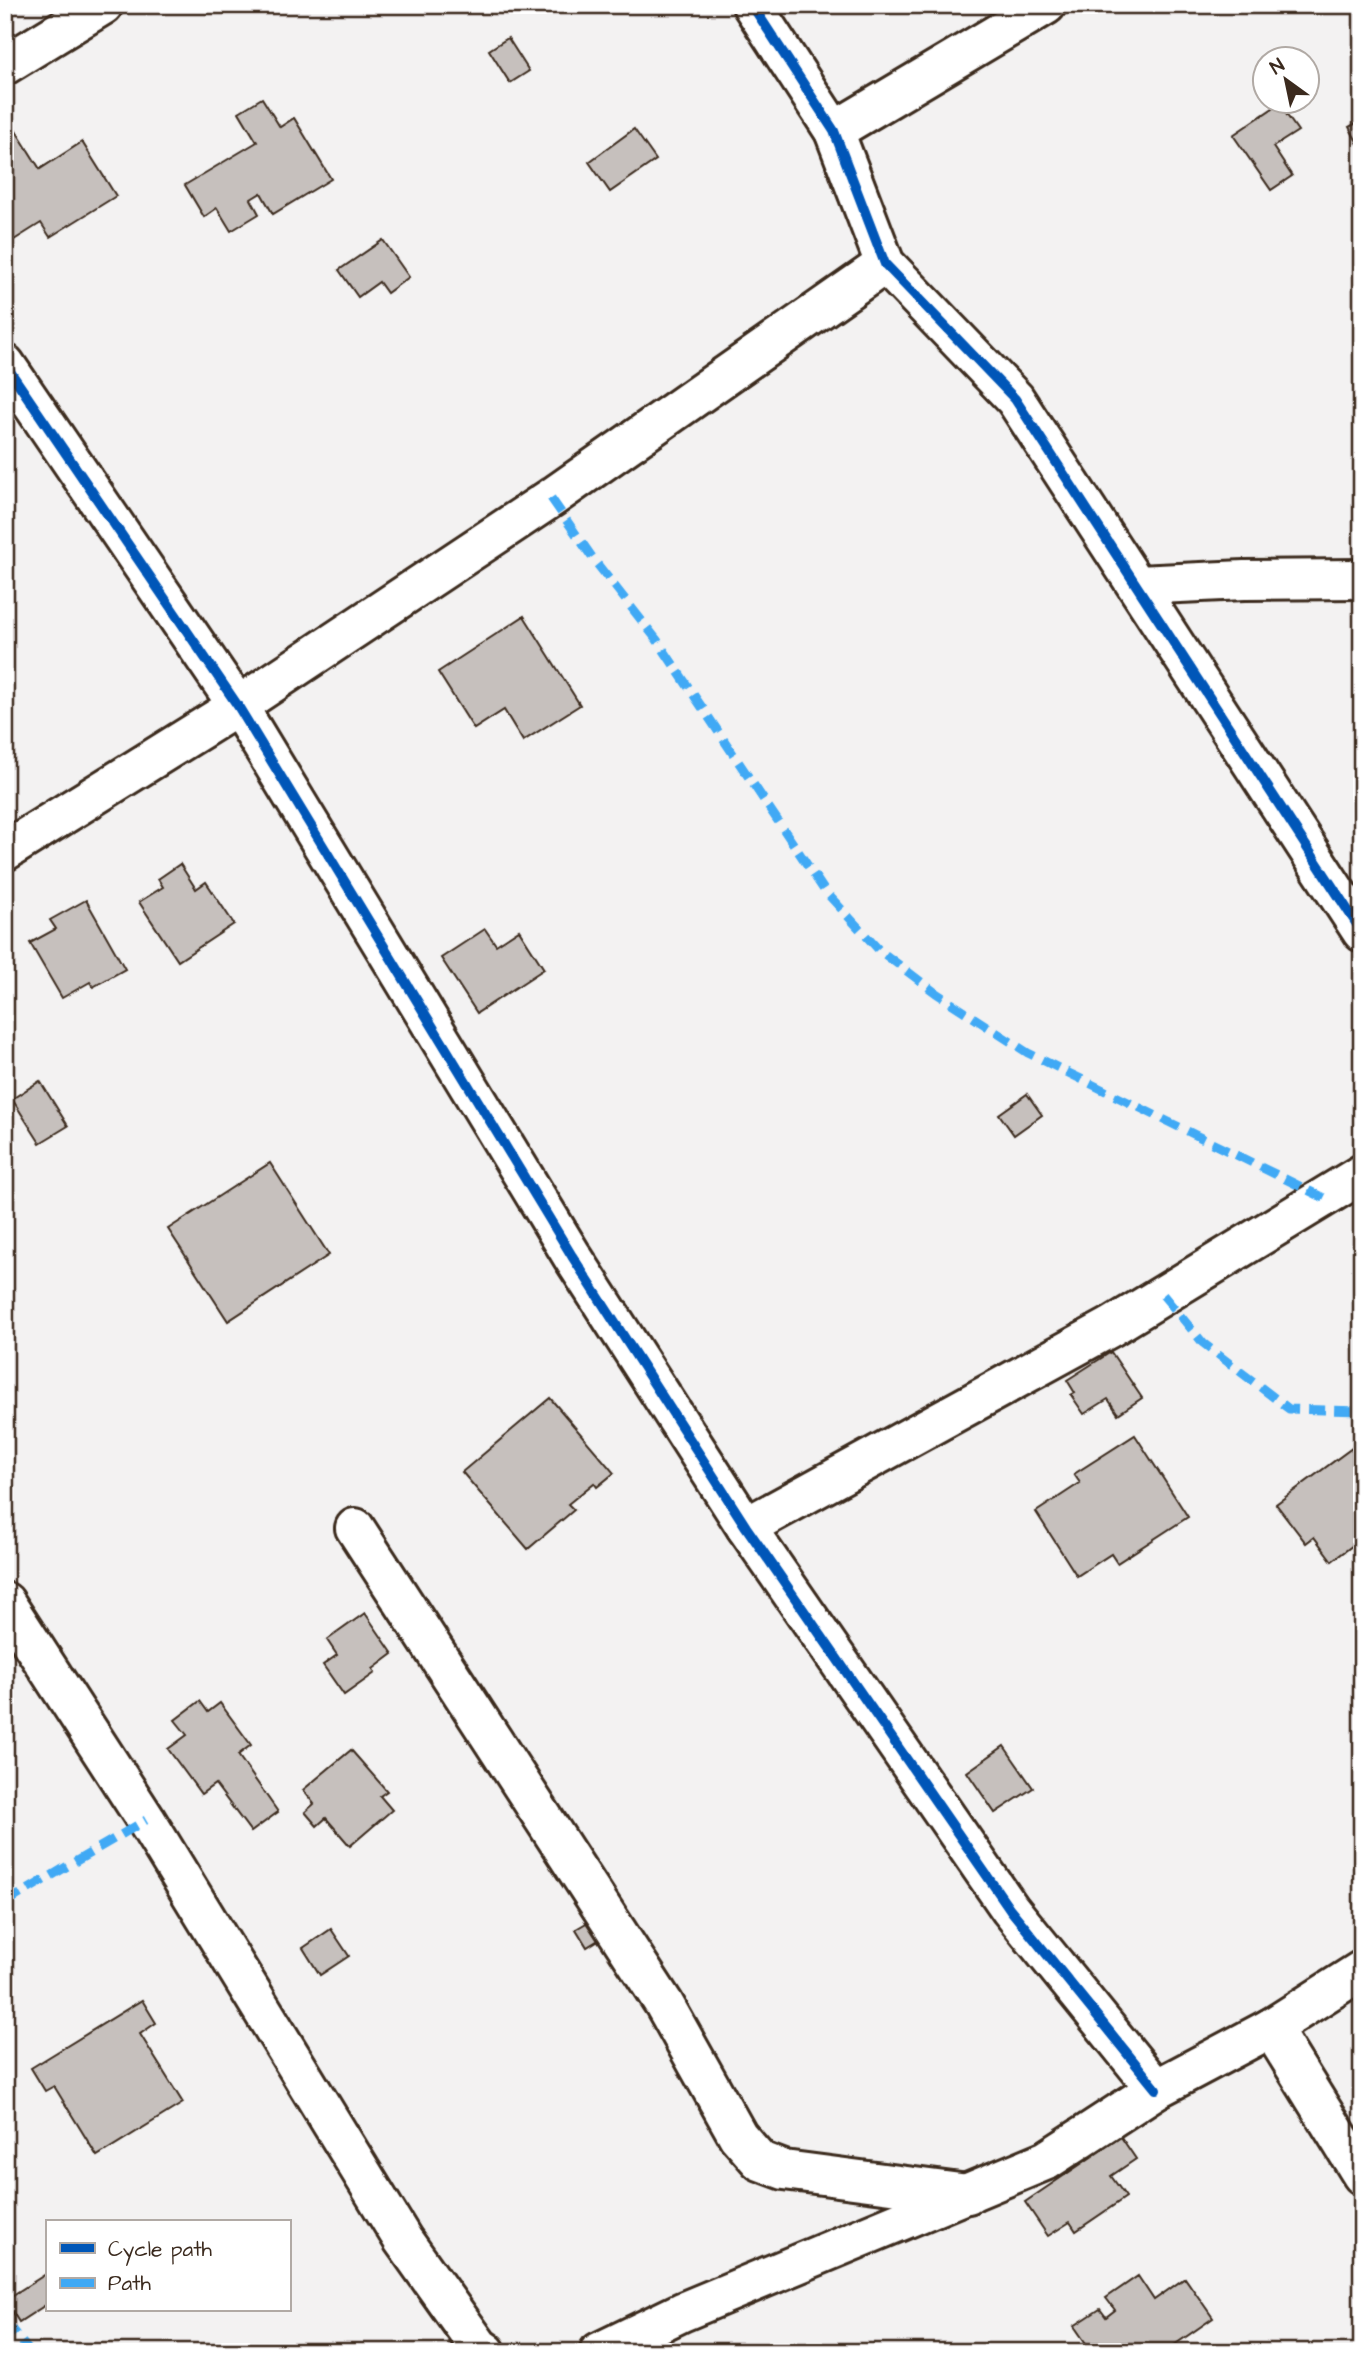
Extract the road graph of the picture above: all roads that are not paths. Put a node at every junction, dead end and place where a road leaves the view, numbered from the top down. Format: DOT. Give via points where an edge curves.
graph roads {
  1 [pos="103,5"];
  2 [pos="752,5"];
  3 [pos="1046,5"];
  4 [pos="5,65"];
  5 [pos="834,131"];
  6 [pos="885,264"];
  7 [pos="5,364"];
  8 [pos="1362,579"];
  9 [pos="1138,585"];
  10 [pos="238,706"];
  11 [pos="5,851"];
  12 [pos="1362,932"];
  13 [pos="1362,1174"];
  14 [pos="746,1527"];
  15 [pos="355,1528"];
  16 [pos="5,1602"];
  17 [pos="1362,1970"];
  18 [pos="1271,2028"];
  19 [pos="1156,2089"];
  20 [pos="1362,2175"];
  21 [pos="968,2194"];
  22 [pos="486,2352"];
  23 [pos="599,2352"];
  1 -- 4 [label="street"];
  2 -- 5 [label="street"];
  3 -- 5 [label="street"];
  5 -- 6 [label="street"];
  6 -- 9 [label="street" via="1015,399"];
  6 -- 10 [label="street" via="551,498"];
  7 -- 10 [label="street"];
  8 -- 9 [label="street"];
  9 -- 12 [label="street"];
  10 -- 11 [label="street"];
  10 -- 14 [label="street" via="572,1256"];
  13 -- 14 [label="street" via="1111,1326"];
  14 -- 19 [label="street" via="1010,1909"];
  15 -- 21 [label="street" via="664,2004 738,2136 760,2161 784,2170"];
  16 -- 22 [label="street" via="146,1820 403,2240"];
  17 -- 18 [label="street"];
  18 -- 19 [label="street"];
  18 -- 20 [label="street"];
  19 -- 21 [label="street" via="1047,2160"];
  21 -- 23 [label="street" via="682,2312"];
}
